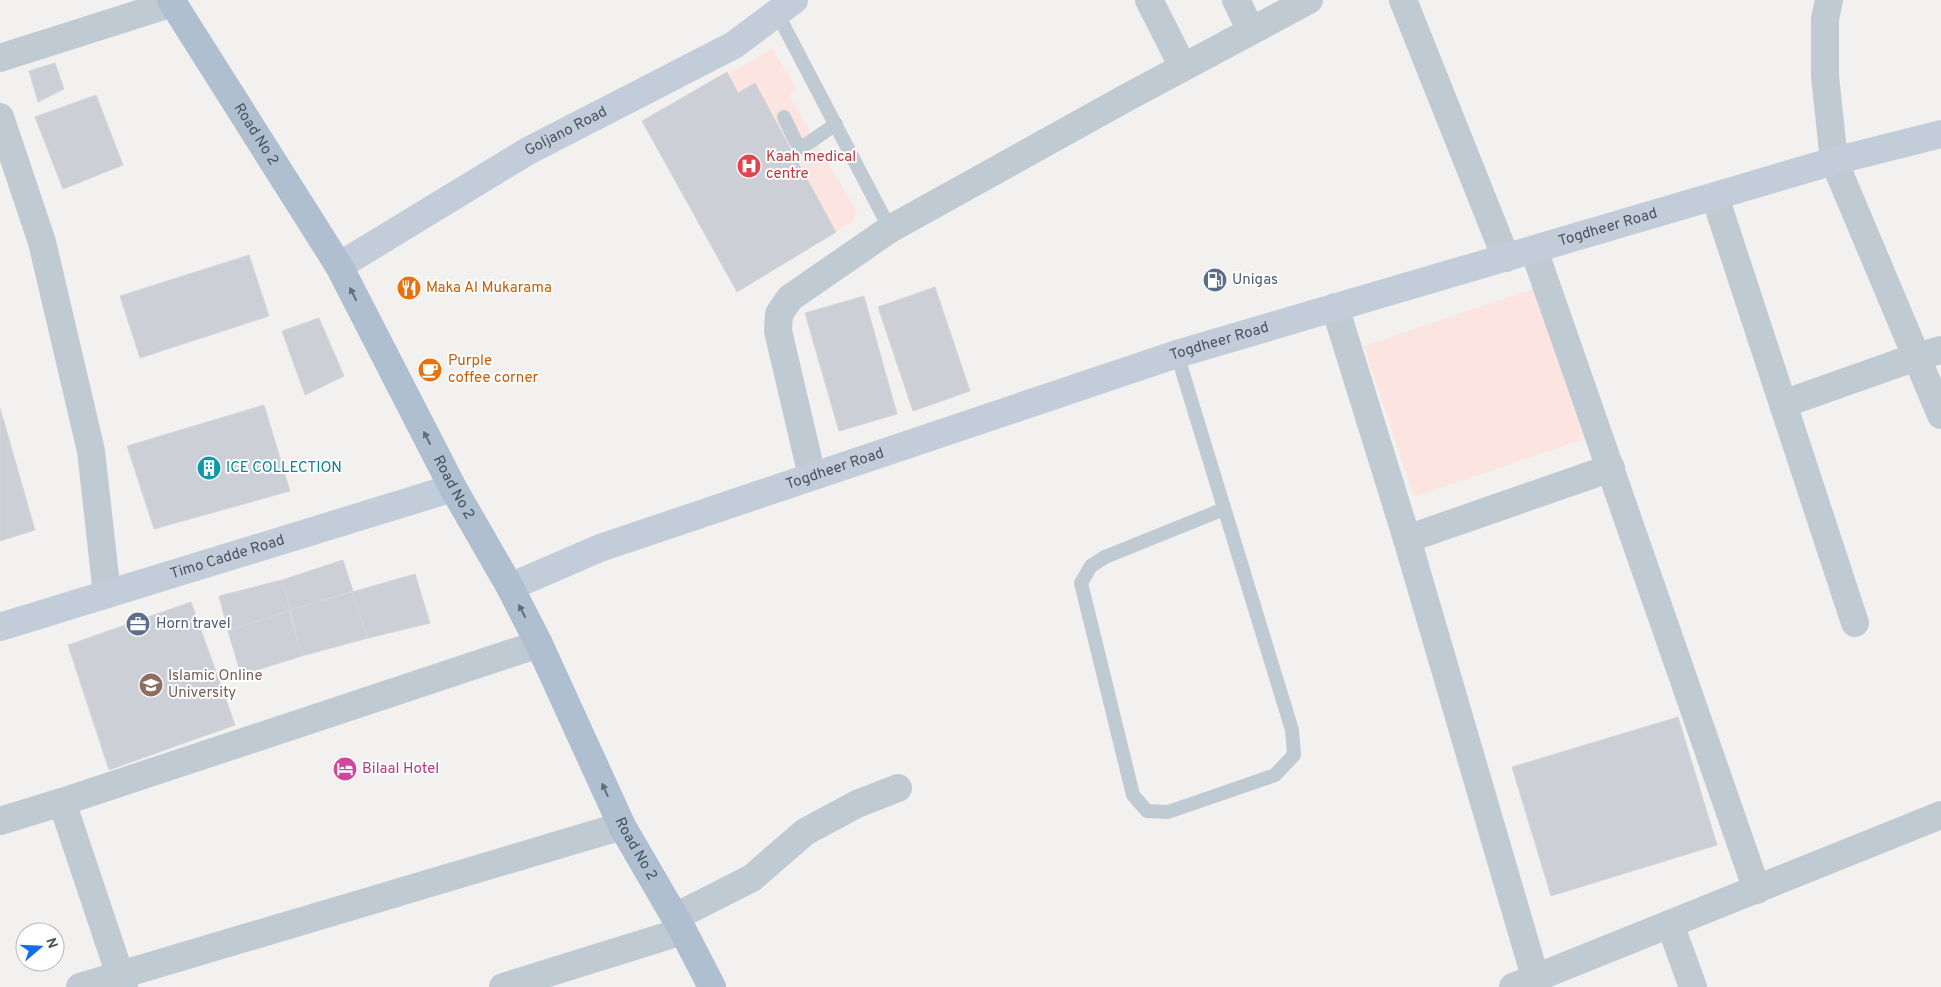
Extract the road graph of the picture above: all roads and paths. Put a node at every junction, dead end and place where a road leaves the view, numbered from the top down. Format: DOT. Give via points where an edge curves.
graph roads {
  1 [pos="1149,0"];
  2 [pos="1236,0"];
  3 [pos="1309,0"];
  4 [pos="1403,0"];
  5 [pos="1829,0"];
  6 [pos="172,1"];
  7 [pos="786,6"];
  8 [pos="1251,31"];
  9 [pos="0,58"];
  10 [pos="1183,67"];
  11 [pos="0,117"];
  12 [pos="784,117"];
  13 [pos="836,124"];
  14 [pos="1941,134"];
  15 [pos="1834,161"];
  16 [pos="1715,197"];
  17 [pos="890,229"];
  18 [pos="1534,250"];
  19 [pos="1506,258"];
  20 [pos="339,266"];
  21 [pos="1335,307"];
  22 [pos="1177,354"];
  23 [pos="1928,354"];
  24 [pos="1783,404"];
  25 [pos="1941,415"];
  26 [pos="1610,468"];
  27 [pos="812,476"];
  28 [pos="453,488"];
  29 [pos="1224,509"];
  30 [pos="1407,538"];
  31 [pos="510,587"];
  32 [pos="107,594"];
  33 [pos="1855,623"];
  34 [pos="0,627"];
  35 [pos="539,644"];
  36 [pos="898,788"];
  37 [pos="62,802"];
  38 [pos="1941,814"];
  39 [pos="0,821"];
  40 [pos="622,826"];
  41 [pos="1757,890"];
  42 [pos="679,924"];
  43 [pos="1670,924"];
  44 [pos="122,981"];
  45 [pos="1529,984"];
  46 [pos="80,987"];
  47 [pos="503,987"];
  48 [pos="712,987"];
  49 [pos="1693,987"];
  1 -- 10 [label="street"];
  2 -- 8 [label="street"];
  3 -- 8 [label="street"];
  4 -- 19 [label="street"];
  5 -- 15 [label="street" via="1825,19 1825,76"];
  6 -- 9 [label="street"];
  6 -- 20 [label="main road, Road No 2"];
  7 -- 13 [label="lane"];
  7 -- 20 [label="street, Goljano Road" via="734,45 528,151"];
  8 -- 10 [label="street"];
  10 -- 17 [label="street"];
  11 -- 32 [label="street" via="42,242 91,450"];
  12 -- 13 [label="lane" via="801,147"];
  13 -- 17 [label="lane"];
  14 -- 15 [label="street, Togdheer Road"];
  15 -- 16 [label="street, Togdheer Road"];
  15 -- 23 [label="street"];
  16 -- 18 [label="street, Togdheer Road"];
  16 -- 24 [label="street"];
  17 -- 27 [label="street" via="790,298 779,314 778,331"];
  18 -- 19 [label="street, Togdheer Road"];
  18 -- 26 [label="street"];
  19 -- 21 [label="street, Togdheer Road"];
  28 -- 20 [label="main road, Road No 2, one-way"];
  21 -- 22 [label="street, Togdheer Road"];
  21 -- 30 [label="street"];
  22 -- 27 [label="street, Togdheer Road"];
  22 -- 29 [label="lane"];
  23 -- 24 [label="street"];
  23 -- 25 [label="street"];
  24 -- 33 [label="street"];
  26 -- 30 [label="street"];
  26 -- 41 [label="street"];
  27 -- 31 [label="street, Togdheer Road" via="600,548"];
  28 -- 31 [label="main road, Road No 2"];
  28 -- 32 [label="street, Timo Cadde Road"];
  29 -- 29 [label="lane" via="1292,730 1294,755 1275,776 1168,812 1147,811 1133,795 1081,583 1091,566 1105,557"];
  30 -- 45 [label="street"];
  35 -- 31 [label="main road, Road No 2, one-way"];
  32 -- 34 [label="street, Timo Cadde Road"];
  35 -- 37 [label="street"];
  40 -- 35 [label="main road, Road No 2, one-way"];
  36 -- 42 [label="street" via="857,804 805,832 752,878"];
  37 -- 39 [label="street"];
  37 -- 44 [label="street"];
  38 -- 41 [label="street"];
  40 -- 42 [label="main road, Road No 2"];
  40 -- 44 [label="street"];
  41 -- 43 [label="street"];
  42 -- 47 [label="street"];
  42 -- 48 [label="main road, Road No 2"];
  43 -- 45 [label="street"];
  43 -- 49 [label="street"];
  44 -- 46 [label="street"];
}
